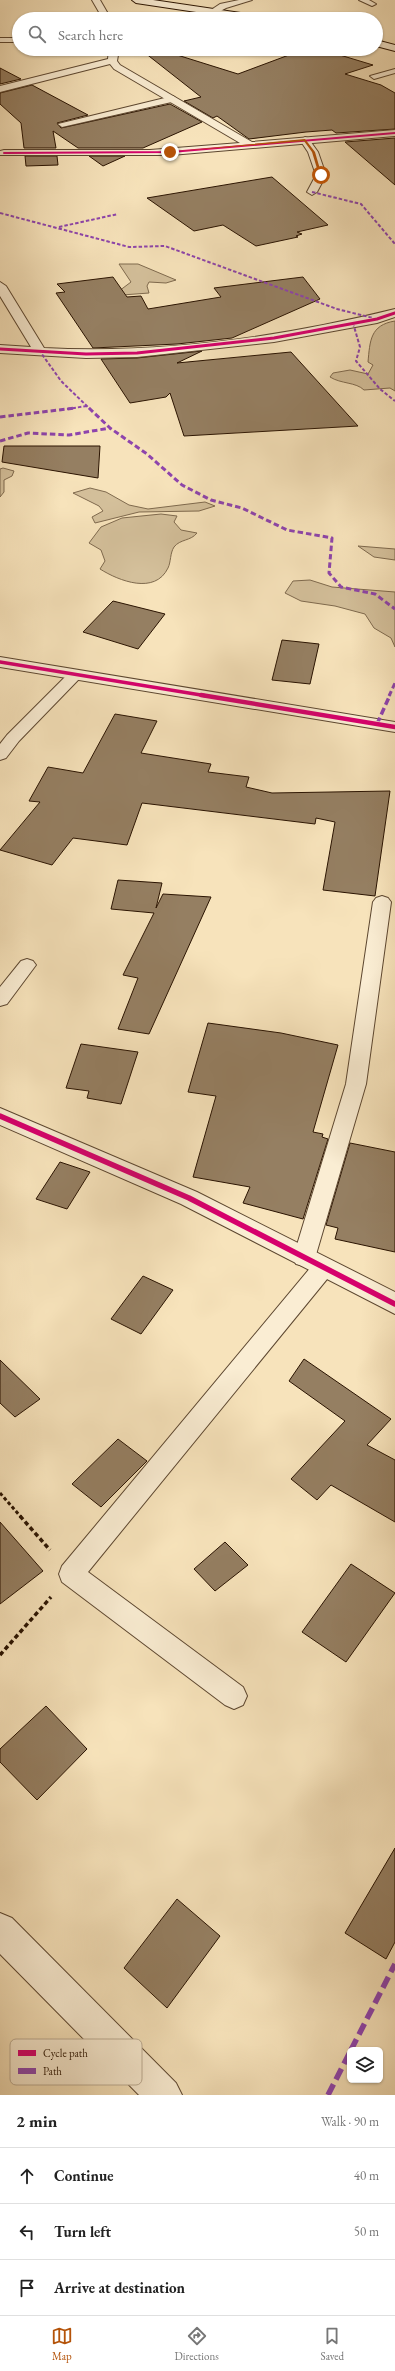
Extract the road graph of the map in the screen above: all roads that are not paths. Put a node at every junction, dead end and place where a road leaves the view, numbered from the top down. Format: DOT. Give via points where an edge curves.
graph roads {
  1 [pos="96,0"];
  2 [pos="136,0"];
  3 [pos="248,0"];
  4 [pos="362,0"];
  5 [pos="372,4"];
  6 [pos="103,12"];
  7 [pos="212,12"];
  8 [pos="0,40"];
  9 [pos="12,40"];
  10 [pos="383,45"];
  11 [pos="395,48"];
  12 [pos="113,56"];
  13 [pos="112,61"];
  14 [pos="395,71"];
  15 [pos="374,76"];
  16 [pos="0,89"];
  17 [pos="173,98"];
  18 [pos="62,124"];
  19 [pos="395,133"];
  20 [pos="305,140"];
  21 [pos="252,146"];
  22 [pos="4,153"];
  23 [pos="312,192"];
  24 [pos="0,286"];
  25 [pos="395,313"];
  26 [pos="0,349"];
  27 [pos="38,350"];
  28 [pos="0,662"];
  29 [pos="75,674"];
  30 [pos="395,727"];
  31 [pos="0,755"];
  32 [pos="382,902"];
  33 [pos="27,965"];
  34 [pos="0,1000"];
  35 [pos="0,1116"];
  36 [pos="314,1263"];
  37 [pos="395,1304"];
  38 [pos="234,1696"];
  39 [pos="0,1930"];
  40 [pos="108,2039"];
  41 [pos="142,2073"];
  42 [pos="164,2095"];
  1 -- 6 [label="street"];
  2 -- 7 [label="street"];
  3 -- 7 [label="lane" via="223,6"];
  4 -- 5 [label="lane"];
  8 -- 9 [label="lane"];
  10 -- 11 [label="street"];
  12 -- 13 [label="street"];
  13 -- 16 [label="street"];
  13 -- 17 [label="street" via="117,67"];
  14 -- 15 [label="lane"];
  17 -- 18 [label="lane"];
  17 -- 21 [label="street"];
  19 -- 20 [label="street" via="351,134"];
  20 -- 21 [label="street"];
  20 -- 23 [label="lane" via="313,152 321,175"];
  21 -- 22 [label="street" via="170,152"];
  24 -- 27 [label="street"];
  25 -- 27 [label="street" via="377,319 274,338 137,353 86,354"];
  26 -- 27 [label="street"];
  28 -- 29 [label="street"];
  29 -- 30 [label="street"];
  29 -- 31 [label="lane" via="13,738"];
  32 -- 36 [label="lane" via="356,1084"];
  33 -- 34 [label="lane"];
  35 -- 36 [label="street" via="189,1198"];
  36 -- 37 [label="street"];
  36 -- 38 [label="lane" via="71,1574"];
  39 -- 40 [label="street"];
  41 -- 42 [label="street"];
}
